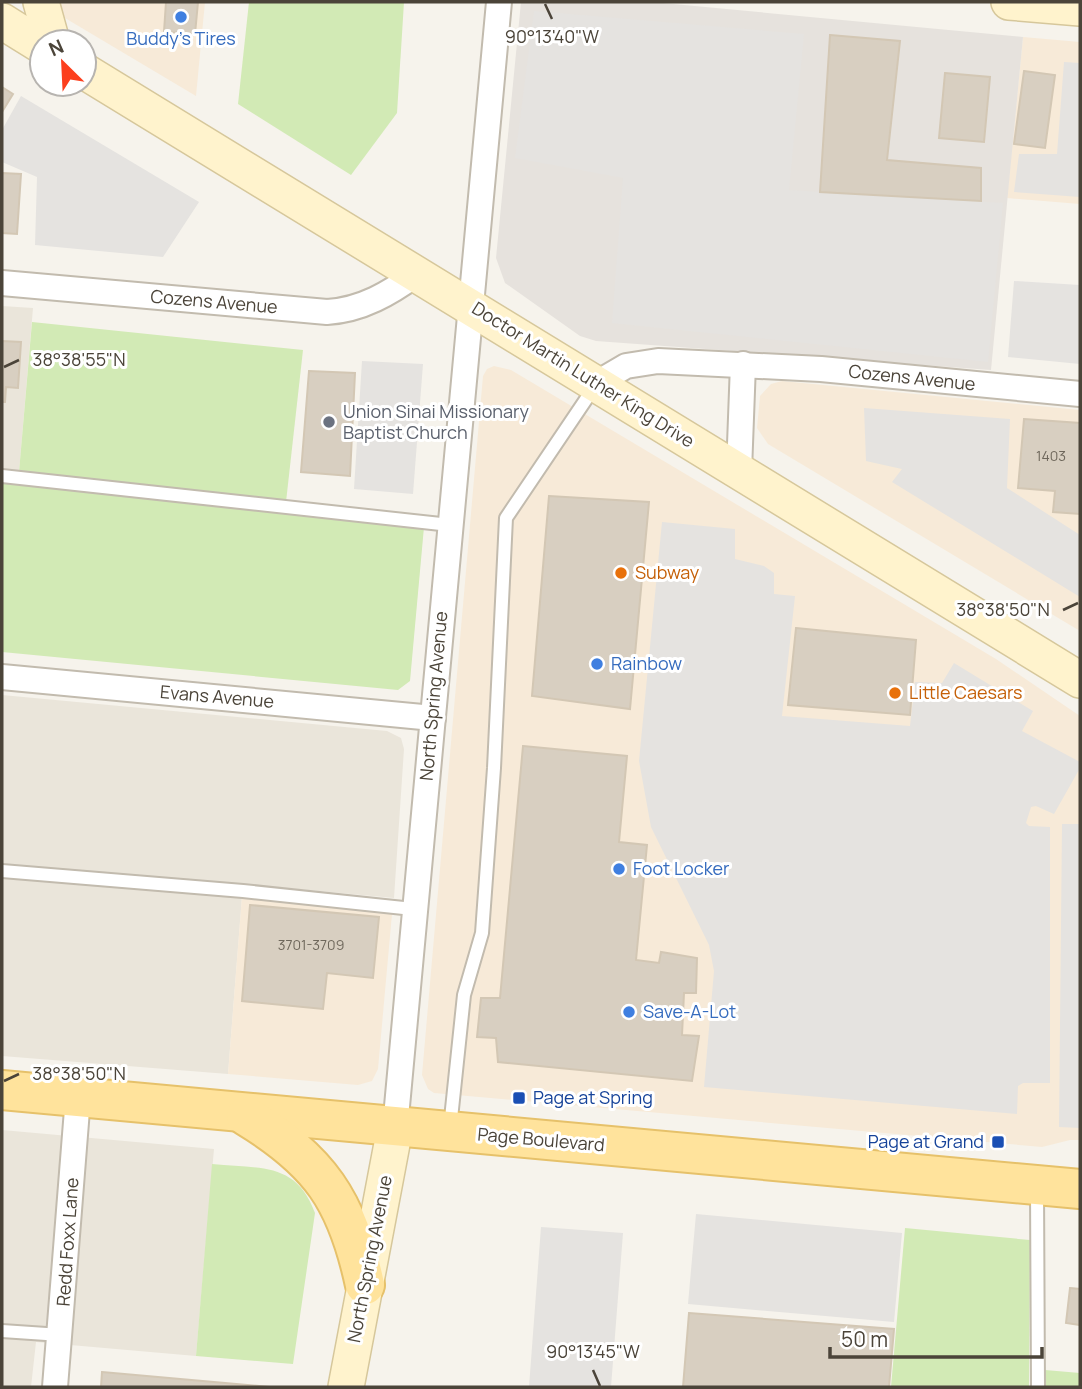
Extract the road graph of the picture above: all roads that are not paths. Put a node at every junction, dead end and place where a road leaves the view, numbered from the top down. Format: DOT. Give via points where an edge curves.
graph roads {
  1 [pos="41,2"];
  2 [pos="499,2"];
  3 [pos="1009,2"];
  4 [pos="1080,8"];
  5 [pos="2,21"];
  6 [pos="48,28"];
  7 [pos="28,37"];
  8 [pos="98,79"];
  9 [pos="418,273"];
  10 [pos="2,283"];
  11 [pos="469,304"];
  12 [pos="743,364"];
  13 [pos="597,383"];
  14 [pos="1080,394"];
  15 [pos="739,471"];
  16 [pos="2,476"];
  17 [pos="450,525"];
  18 [pos="2,677"];
  19 [pos="1080,680"];
  20 [pos="433,718"];
  21 [pos="2,871"];
  22 [pos="413,909"];
  23 [pos="2,1090"];
  24 [pos="78,1097"];
  25 [pos="242,1113"];
  26 [pos="395,1128"];
  27 [pos="450,1132"];
  28 [pos="1037,1185"];
  29 [pos="1080,1189"];
  30 [pos="365,1285"];
  31 [pos="2,1331"];
  32 [pos="61,1335"];
  33 [pos="55,1387"];
  34 [pos="346,1387"];
  35 [pos="1038,1387"];
  1 -- 6 [label="main road"];
  2 -- 11 [label="street, North Spring Avenue"];
  3 -- 4 [label="main road"];
  5 -- 7 [label="main road"];
  8 -- 9 [label="main road, Doctor Martin Luther King Drive"];
  9 -- 10 [label="street, Cozens Avenue" via="380,298 327,312"];
  9 -- 11 [label="main road, Doctor Martin Luther King Drive"];
  11 -- 13 [label="main road, Doctor Martin Luther King Drive"];
  11 -- 17 [label="street, North Spring Avenue"];
  12 -- 13 [label="street, Cozens Avenue" via="658,361 626,366"];
  12 -- 14 [label="street, Cozens Avenue"];
  12 -- 15 [label="street"];
  13 -- 15 [label="main road, Doctor Martin Luther King Drive"];
  13 -- 27 [label="lane" via="506,517 482,933 464,995"];
  15 -- 19 [label="main road, Doctor Martin Luther King Drive"];
  16 -- 17 [label="lane"];
  17 -- 20 [label="street, North Spring Avenue"];
  18 -- 20 [label="street, Evans Avenue"];
  20 -- 22 [label="street, North Spring Avenue"];
  21 -- 22 [label="lane"];
  22 -- 26 [label="street, North Spring Avenue"];
  23 -- 24 [label="main road, Page Boulevard"];
  24 -- 25 [label="main road, Page Boulevard"];
  24 -- 32 [label="street, Redd Foxx Lane"];
  25 -- 26 [label="main road, Page Boulevard"];
  25 -- 30 [label="main road" via="286,1140 313,1166 350,1232"];
  26 -- 27 [label="main road, Page Boulevard"];
  26 -- 30 [label="main road, North Spring Avenue"];
  27 -- 28 [label="main road, Page Boulevard"];
  28 -- 29 [label="main road, Page Boulevard"];
  28 -- 35 [label="lane"];
  30 -- 34 [label="main road, North Spring Avenue"];
  31 -- 32 [label="lane"];
  32 -- 33 [label="street, Redd Foxx Lane"];
}
